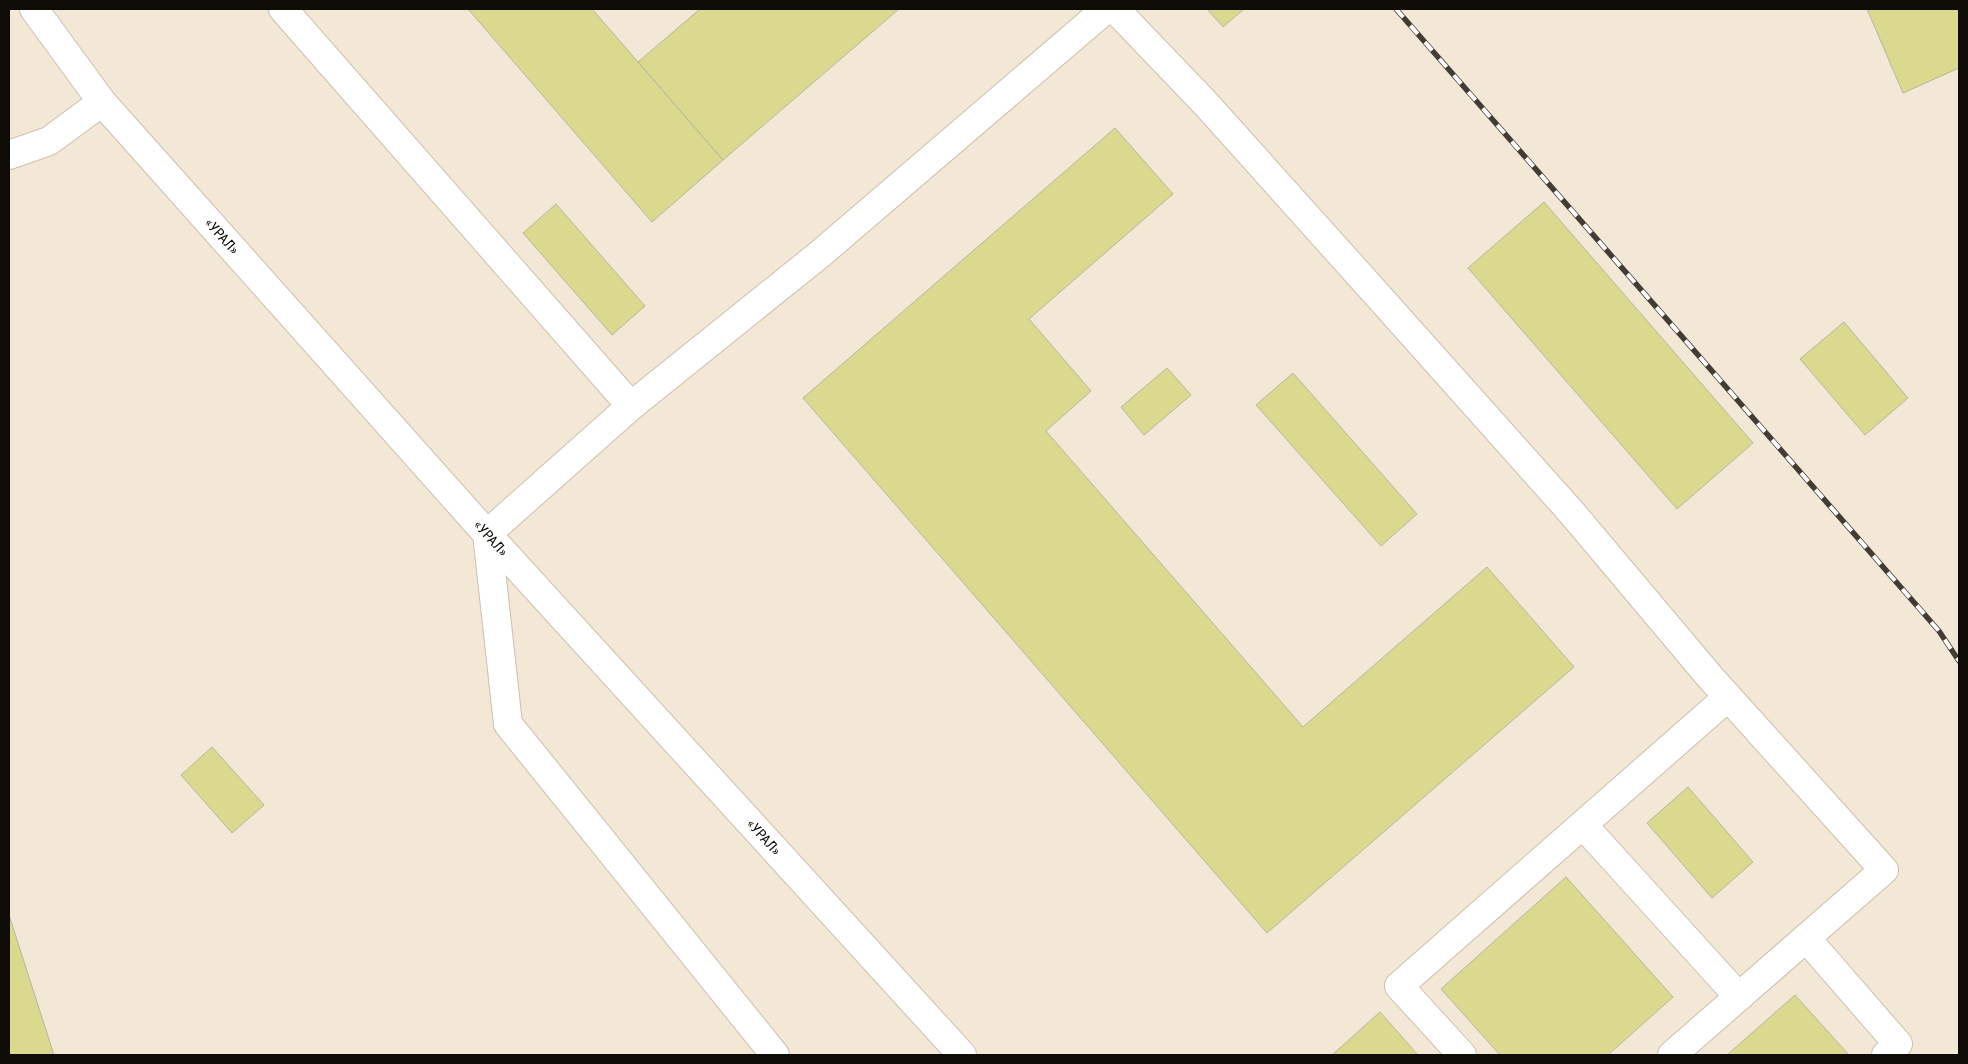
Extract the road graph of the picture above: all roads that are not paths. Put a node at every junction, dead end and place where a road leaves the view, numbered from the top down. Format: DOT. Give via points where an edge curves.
graph roads {
  1 [pos="34,9"];
  2 [pos="283,9"];
  3 [pos="1106,9"];
  4 [pos="1115,9"];
  5 [pos="102,102"];
  6 [pos="9,155"];
  7 [pos="631,406"];
  8 [pos="488,534"];
  9 [pos="1728,697"];
  10 [pos="1583,825"];
  11 [pos="1806,938"];
  12 [pos="1738,997"];
  13 [pos="775,1055"];
  14 [pos="962,1055"];
  15 [pos="1462,1055"];
  16 [pos="1672,1055"];
  17 [pos="1886,1055"];
  1 -- 5 [label="main road, «УРАЛ»"];
  2 -- 7 [label="main road"];
  3 -- 7 [label="main road" via="820,254"];
  4 -- 9 [label="main road" via="1206,104 1402,322 1572,513"];
  5 -- 6 [label="main road" via="49,141"];
  5 -- 8 [label="main road, «УРАЛ»"];
  7 -- 8 [label="main road"];
  8 -- 13 [label="main road" via="508,724"];
  8 -- 14 [label="main road, «УРАЛ»"];
  9 -- 10 [label="main road"];
  9 -- 11 [label="main road" via="1884,870"];
  10 -- 12 [label="main road"];
  10 -- 15 [label="main road" via="1400,986"];
  11 -- 12 [label="main road"];
  11 -- 17 [label="main road" via="1898,1044"];
  12 -- 16 [label="main road"];
}
